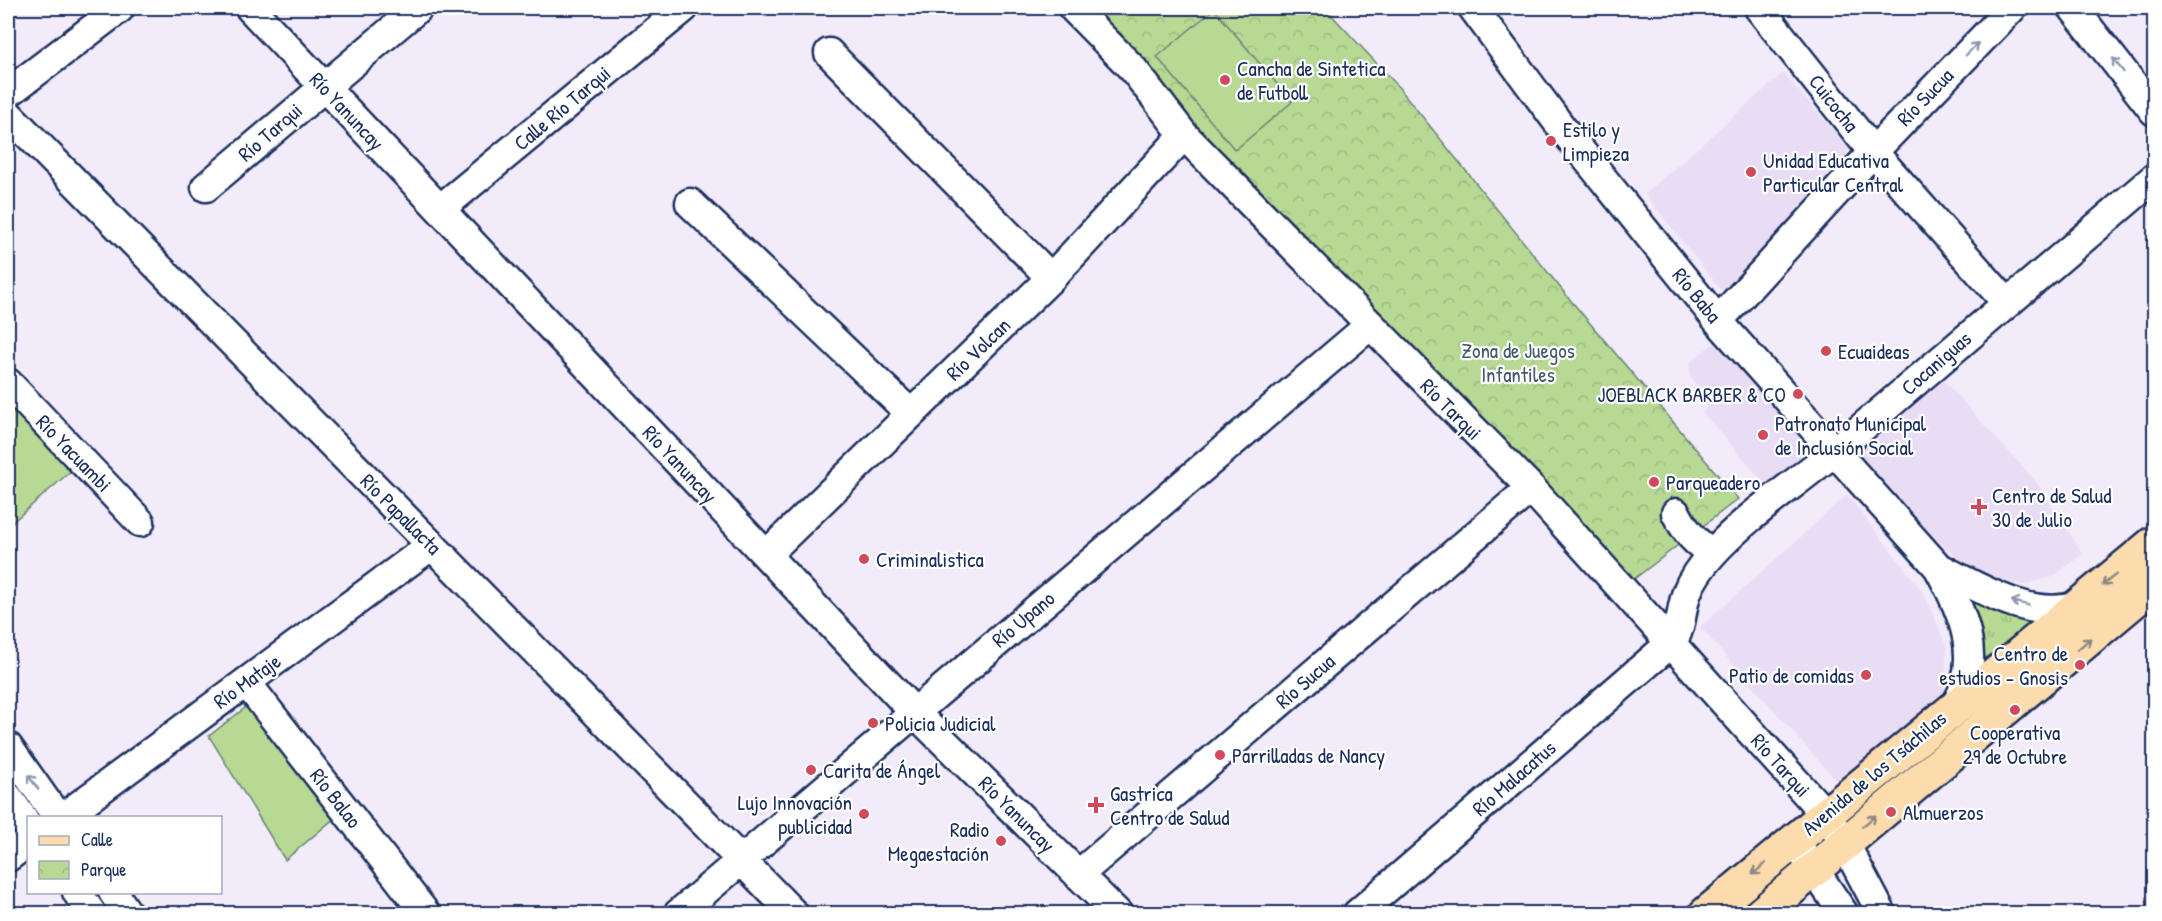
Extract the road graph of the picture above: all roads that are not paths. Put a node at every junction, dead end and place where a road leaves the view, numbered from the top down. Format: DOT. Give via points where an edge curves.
graph roads {
  1 [pos="120,8"];
  2 [pos="250,8"];
  3 [pos="418,8"];
  4 [pos="684,8"];
  5 [pos="1073,8"];
  6 [pos="1473,8"];
  7 [pos="1759,8"];
  8 [pos="2012,8"];
  9 [pos="2073,8"];
  10 [pos="829,53"];
  11 [pos="324,86"];
  12 [pos="8,93"];
  13 [pos="2154,111"];
  14 [pos="8,114"];
  15 [pos="1184,135"];
  16 [pos="1873,152"];
  17 [pos="2154,178"];
  18 [pos="206,188"];
  19 [pos="690,203"];
  20 [pos="440,209"];
  21 [pos="1051,278"];
  22 [pos="2007,303"];
  23 [pos="1718,321"];
  24 [pos="1369,326"];
  25 [pos="8,383"];
  26 [pos="911,414"];
  27 [pos="1834,451"];
  28 [pos="1531,488"];
  29 [pos="1676,513"];
  30 [pos="140,522"];
  31 [pos="2154,543"];
  32 [pos="432,545"];
  33 [pos="1713,553"];
  34 [pos="766,555"];
  35 [pos="1938,567"];
  36 [pos="2154,584"];
  37 [pos="2077,606"];
  38 [pos="1671,643"];
  39 [pos="246,682"];
  40 [pos="1956,705"];
  41 [pos="914,712"];
  42 [pos="8,747"];
  43 [pos="8,797"];
  44 [pos="1825,814"];
  45 [pos="59,816"];
  46 [pos="63,816"];
  47 [pos="27,825"];
  48 [pos="1794,840"];
  49 [pos="27,843"];
  50 [pos="1844,843"];
  51 [pos="8,857"];
  52 [pos="743,861"];
  53 [pos="1814,867"];
  54 [pos="1078,875"];
  55 [pos="78,894"];
  56 [pos="114,894"];
  57 [pos="92,914"];
  58 [pos="128,914"];
  59 [pos="426,914"];
  60 [pos="678,914"];
  61 [pos="794,914"];
  62 [pos="1118,914"];
  63 [pos="1357,914"];
  64 [pos="1706,914"];
  65 [pos="1761,914"];
  66 [pos="1844,914"];
  67 [pos="1882,914"];
  1 -- 12 [label="street"];
  2 -- 11 [label="street, Río Yanuncay"];
  3 -- 11 [label="street, Río Tarqui"];
  4 -- 20 [label="street, Calle Río Tarqui"];
  5 -- 15 [label="street, Río Tarqui" via="1132,69"];
  6 -- 23 [label="street, Río Baba" via="1562,128"];
  7 -- 16 [label="street, Cuicocha"];
  16 -- 8 [label="street, Río Sucua, one-way"];
  13 -- 9 [label="street, one-way"];
  10 -- 21 [label="street"];
  11 -- 18 [label="street, Río Tarqui"];
  11 -- 20 [label="street, Río Yanuncay"];
  14 -- 32 [label="street, Río Papallacta"];
  15 -- 21 [label="street, Río Volcan"];
  15 -- 24 [label="street, Río Tarqui"];
  16 -- 22 [label="street, Cuicocha"];
  16 -- 23 [label="street, Río Sucua"];
  17 -- 22 [label="street, Cocaniguas"];
  19 -- 26 [label="street"];
  20 -- 34 [label="street, Río Yanuncay"];
  21 -- 26 [label="street, Río Volcan"];
  22 -- 27 [label="street, Cocaniguas"];
  23 -- 27 [label="street, Río Baba"];
  24 -- 28 [label="street, Río Tarqui"];
  24 -- 41 [label="street, Río Upano"];
  25 -- 30 [label="street, Río Yacuambi"];
  26 -- 34 [label="street, Río Volcan"];
  27 -- 33 [label="street, Cocaniguas"];
  27 -- 35 [label="street, Río Baba"];
  28 -- 38 [label="street, Río Tarqui"];
  28 -- 54 [label="street, Río Sucua"];
  29 -- 33 [label="street" via="1697,544"];
  31 -- 37 [label="main road, Avenida de los Tsáchilas, one-way"];
  32 -- 39 [label="street, Río Mataje"];
  32 -- 52 [label="street, Río Papallacta"];
  33 -- 38 [label="street, Cocaniguas" via="1687,592 1680,631"];
  34 -- 41 [label="street, Río Yanuncay"];
  37 -- 35 [label="street, Río Baba, one-way" via="2047,610 2000,598"];
  35 -- 40 [label="street, Río Baba" via="1957,601 1970,645 1966,684"];
  50 -- 36 [label="main road, Avenida de los Tsáchilas, one-way"];
  37 -- 40 [label="main road, Avenida de los Tsáchilas"];
  38 -- 44 [label="street, Río Tarqui"];
  38 -- 63 [label="street, Río Malacatus"];
  39 -- 46 [label="street, Río Mataje"];
  39 -- 59 [label="street, Río Balao"];
  40 -- 44 [label="main road, Avenida de los Tsáchilas"];
  41 -- 52 [label="street, Río Upano"];
  41 -- 54 [label="street, Río Yanuncay"];
  45 -- 42 [label="street, one-way"];
  43 -- 47 [label="street"];
  44 -- 48 [label="main road, Avenida de los Tsáchilas"];
  44 -- 50 [label="street, Río Tarqui"];
  48 -- 53 [label="street"];
  48 -- 64 [label="main road, Avenida de los Tsáchilas, one-way"];
  49 -- 51 [label="street"];
  50 -- 53 [label="main road, Avenida de los Tsáchilas"];
  50 -- 67 [label="street, Río Tarqui"];
  52 -- 60 [label="street, Río Upano"];
  52 -- 61 [label="street, Río Papallacta"];
  53 -- 65 [label="main road, Avenida de los Tsáchilas"];
  53 -- 66 [label="street"];
  54 -- 62 [label="street, Río Yanuncay"];
  55 -- 57 [label="street"];
  56 -- 58 [label="street"];
}
